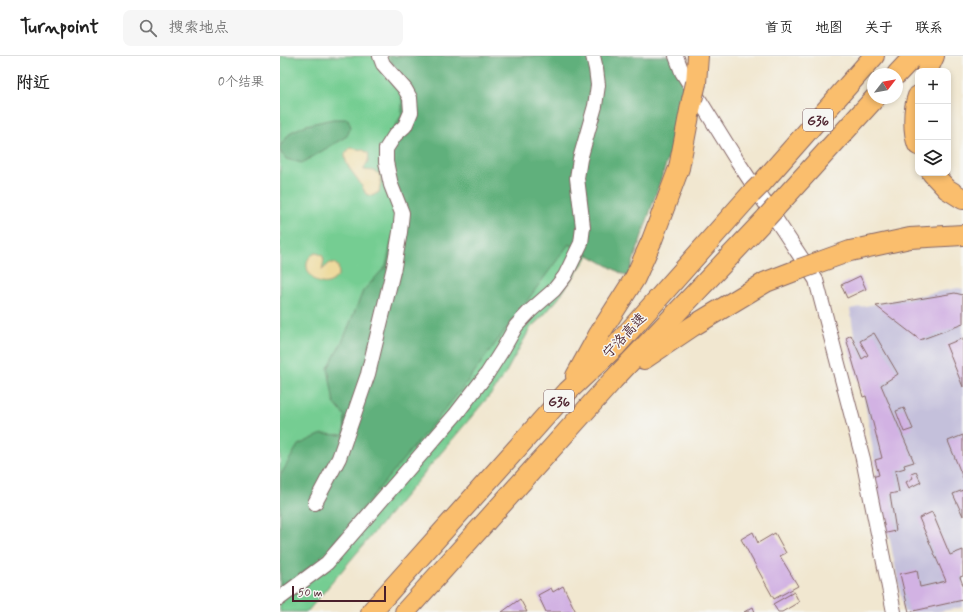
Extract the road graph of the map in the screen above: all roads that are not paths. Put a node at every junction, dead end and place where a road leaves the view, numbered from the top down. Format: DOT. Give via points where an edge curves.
graph roads {
  1 [pos="380,56"];
  2 [pos="593,56"];
  3 [pos="676,56"];
  4 [pos="698,56"];
  5 [pos="874,56"];
  6 [pos="914,56"];
  7 [pos="934,56"];
  8 [pos="903,68"];
  9 [pos="929,68"];
  10 [pos="870,104"];
  11 [pos="916,104"];
  12 [pos="916,140"];
  13 [pos="935,176"];
  14 [pos="963,200"];
  15 [pos="963,235"];
  16 [pos="613,380"];
  17 [pos="568,391"];
  18 [pos="315,503"];
  19 [pos="280,598"];
  20 [pos="371,612"];
  21 [pos="406,612"];
  22 [pos="894,612"];
  1 -- 18 [label="street" via="383,64 410,98 411,112 405,126 386,149 391,185 402,213 400,232 368,374 339,458"];
  2 -- 19 [label="street" via="598,85 577,178 583,227 581,243 565,276 516,326 487,374 456,414 327,563"];
  3 -- 22 [label="street" via="690,86 816,280 863,459"];
  4 -- 17 [label="highway" via="694,92 679,168 652,240 635,278 598,336"];
  5 -- 17 [label="highway, 宁洛高速 / G36" via="615,347"];
  6 -- 8 [label="highway"];
  7 -- 9 [label="highway"];
  10 -- 16 [label="highway, 宁洛高速 / G36"];
  11 -- 12 [label="highway"];
  13 -- 14 [label="highway"];
  15 -- 16 [label="highway" via="910,238 850,251 766,282 693,326"];
  16 -- 21 [label="highway, 宁洛高速 / G36"];
  17 -- 20 [label="highway, 宁洛高速 / G36"];
}
